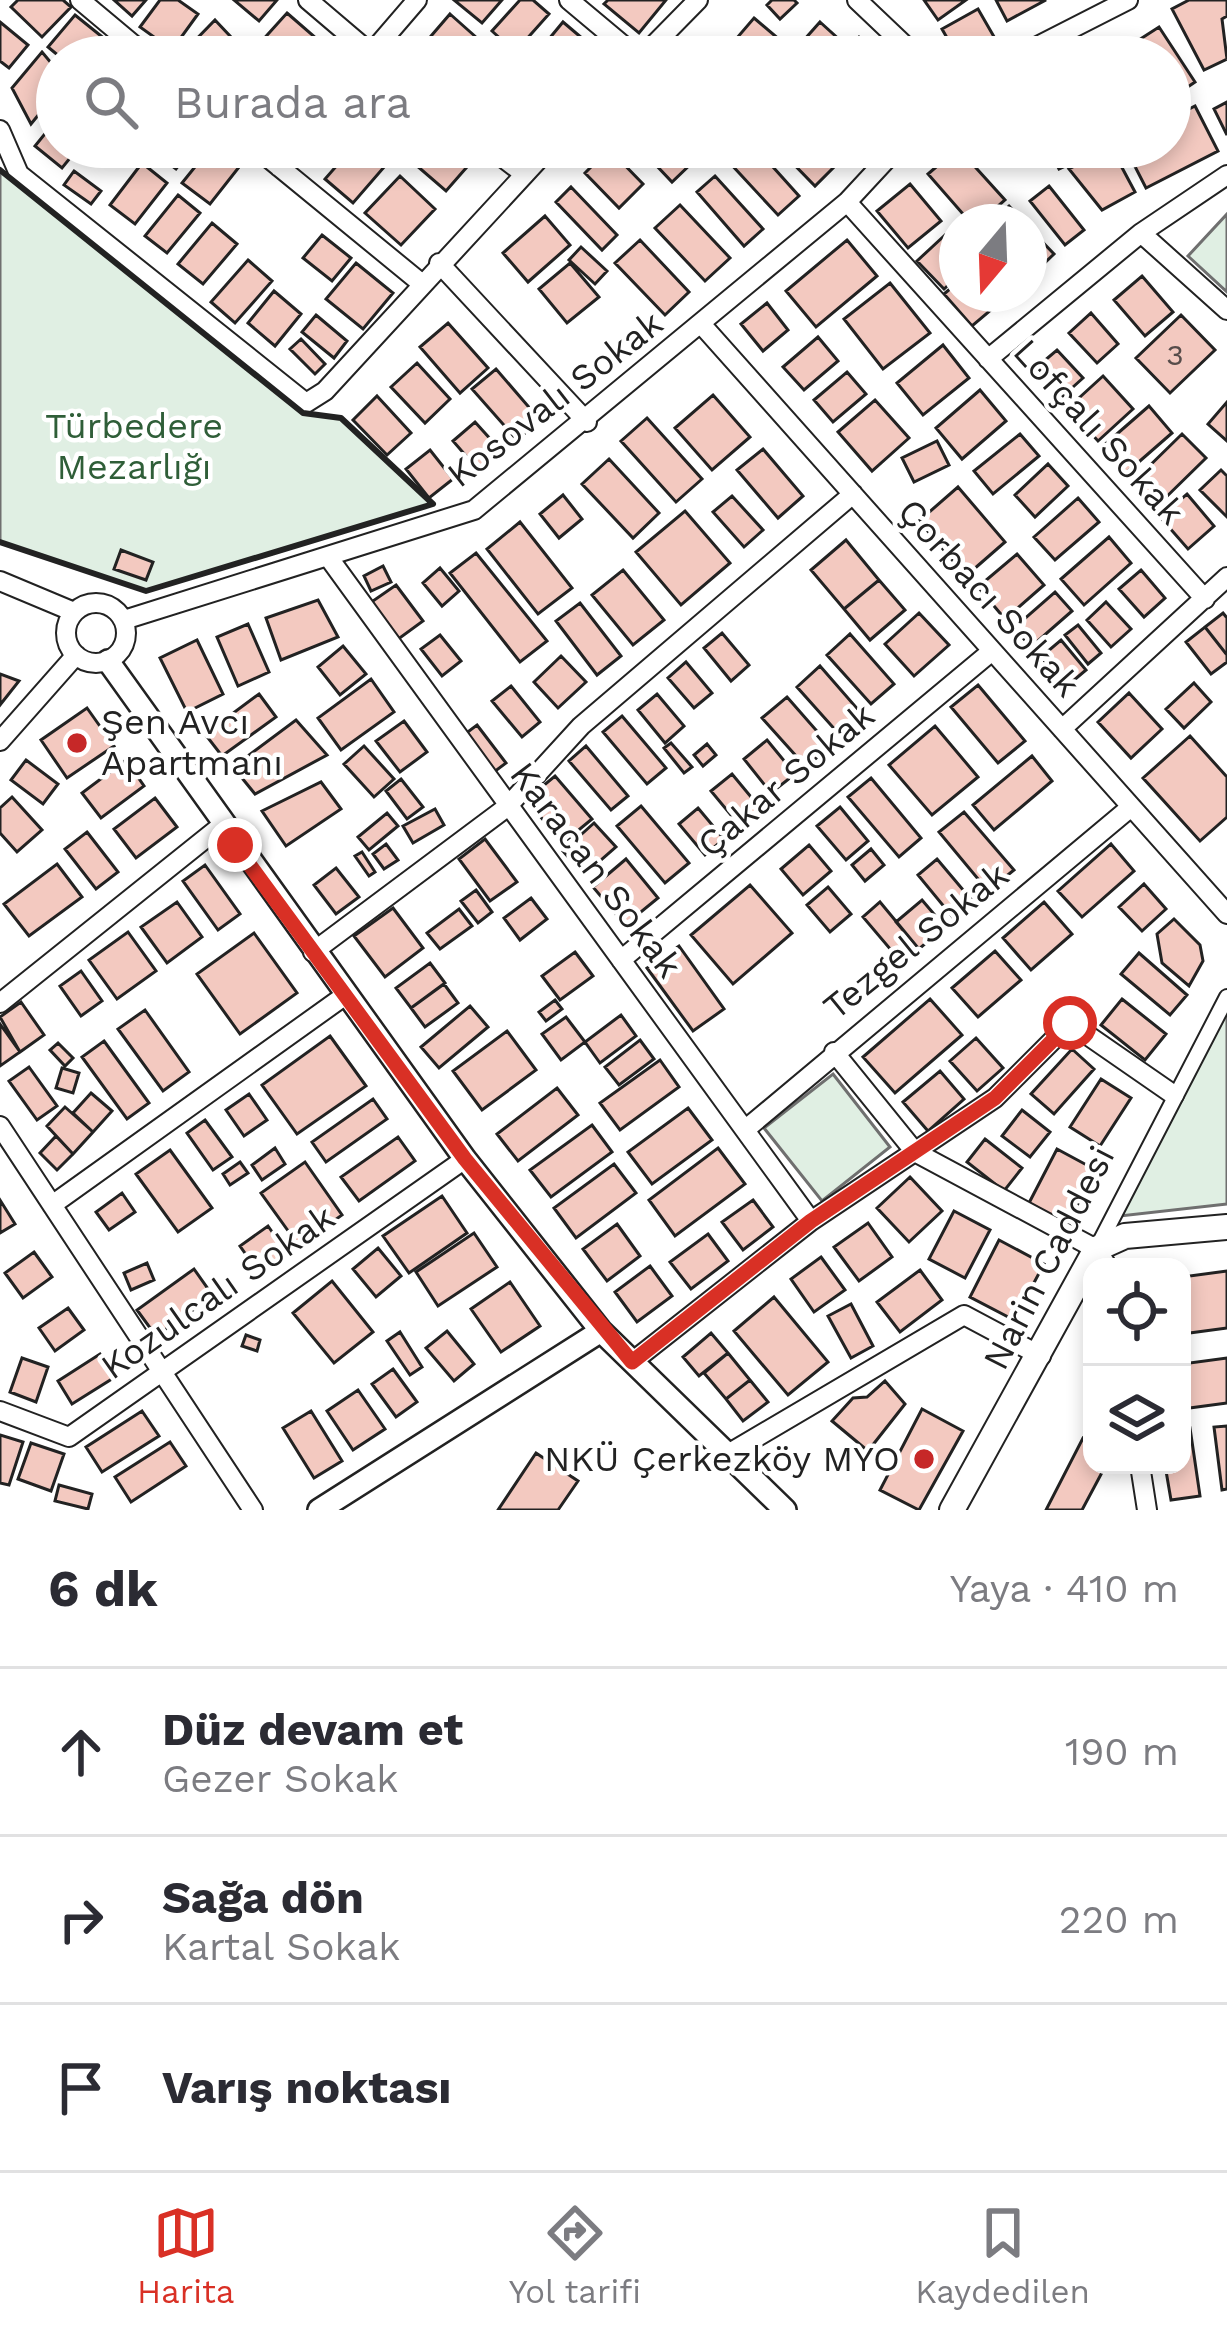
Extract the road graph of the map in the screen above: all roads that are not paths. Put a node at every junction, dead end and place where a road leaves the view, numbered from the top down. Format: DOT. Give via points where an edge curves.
graph roads {
  1 [pos="80,0"];
  2 [pos="308,0"];
  3 [pos="417,0"];
  4 [pos="569,0"];
  5 [pos="698,0"];
  6 [pos="857,0"];
  7 [pos="1129,0"];
  8 [pos="123,36"];
  9 [pos="348,36"];
  10 [pos="387,36"];
  11 [pos="613,36"];
  12 [pos="661,36"];
  13 [pos="895,36"];
  14 [pos="1058,36"];
  15 [pos="0,130"];
  16 [pos="280,168"];
  17 [pos="516,168"];
  18 [pos="528,168"];
  19 [pos="879,168"];
  20 [pos="523,173"];
  21 [pos="1227,175"];
  22 [pos="847,202"];
  23 [pos="1141,233"];
  24 [pos="439,263"];
  25 [pos="421,283"];
  26 [pos="1227,310"];
  27 [pos="702,325"];
  28 [pos="988,359"];
  29 [pos="587,422"];
  30 [pos="853,494"];
  31 [pos="328,558"];
  32 [pos="1227,577"];
  33 [pos="0,581"];
  34 [pos="1205,599"];
  35 [pos="74,613"];
  36 [pos="124,620"];
  37 [pos="992,650"];
  38 [pos="76,655"];
  39 [pos="107,661"];
  40 [pos="1062,729"];
  41 [pos="0,741"];
  42 [pos="507,807"];
  43 [pos="1131,807"];
  44 [pos="221,826"];
  45 [pos="1227,914"];
  46 [pos="314,952"];
  47 [pos="621,960"];
  48 [pos="346,994"];
  49 [pos="1227,997"];
  50 [pos="0,1003"];
  51 [pos="833,1052"];
  52 [pos="1174,1095"];
  53 [pos="0,1126"];
  54 [pos="746,1129"];
  55 [pos="915,1153"];
  56 [pos="465,1159"];
  57 [pos="52,1205"];
  58 [pos="811,1221"];
  59 [pos="1227,1227"];
  60 [pos="1102,1258"];
  61 [pos="1083,1289"];
  62 [pos="602,1331"];
  63 [pos="1041,1356"];
  64 [pos="632,1362"];
  65 [pos="163,1373"];
  66 [pos="0,1411"];
  67 [pos="728,1454"];
  68 [pos="1141,1474"];
  69 [pos="253,1510"];
  70 [pos="319,1510"];
  71 [pos="784,1510"];
  72 [pos="952,1510"];
  73 [pos="1147,1510"];
  1 -- 8 [label="street"];
  2 -- 9 [label="street"];
  3 -- 10 [label="street"];
  4 -- 11 [label="street"];
  5 -- 12 [label="street"];
  6 -- 13 [label="street"];
  7 -- 14 [label="street"];
  15 -- 25 [label="street" via="19,174 306,403"];
  16 -- 25 [label="street"];
  17 -- 20 [label="street"];
  18 -- 20 [label="street"];
  19 -- 22 [label="street, Kosovalı Sokak"];
  20 -- 24 [label="street"];
  21 -- 23 [label="street"];
  22 -- 27 [label="street, Kosovalı Sokak"];
  22 -- 28 [label="street, Lofçalı Sokak"];
  23 -- 26 [label="street"];
  23 -- 28 [label="street"];
  24 -- 25 [label="street"];
  24 -- 29 [label="street"];
  27 -- 29 [label="street, Kosovalı Sokak"];
  27 -- 30 [label="street, Çorbacı Sokak"];
  28 -- 34 [label="street, Lofçalı Sokak"];
  29 -- 31 [label="street, Kosovalı Sokak" via="474,511"];
  30 -- 37 [label="street, Çorbacı Sokak"];
  30 -- 42 [label="street" via="581,726"];
  31 -- 36 [label="street, Kosovalı Sokak"];
  31 -- 42 [label="street, Karacan Sokak"];
  32 -- 34 [label="street"];
  33 -- 35 [label="street"];
  34 -- 40 [label="street"];
  35 -- 36 [label="street" via="102,602"];
  35 -- 38 [label="street" via="65,632"];
  36 -- 39 [label="street" via="126,643"];
  37 -- 40 [label="street, Çorbacı Sokak"];
  37 -- 47 [label="street, Çakar Sokak"];
  38 -- 39 [label="street"];
  38 -- 41 [label="street"];
  39 -- 44 [label="street"];
  40 -- 43 [label="street, Çorbacı Sokak"];
  42 -- 46 [label="street"];
  42 -- 47 [label="street, Karacan Sokak"];
  43 -- 45 [label="street, Çorbacı Sokak"];
  43 -- 51 [label="street, Tezgel Sokak"];
  44 -- 46 [label="street"];
  44 -- 50 [label="street"];
  46 -- 48 [label="street"];
  47 -- 54 [label="street, Karacan Sokak"];
  48 -- 56 [label="street"];
  48 -- 57 [label="street"];
  49 -- 52 [label="street, Narin Caddesi"];
  51 -- 54 [label="street, Tezgel Sokak"];
  51 -- 55 [label="street"];
  52 -- 55 [label="street" via="1070,1023 995,1098"];
  52 -- 60 [label="street, Narin Caddesi"];
  53 -- 57 [label="street"];
  54 -- 58 [label="street, Karacan Sokak"];
  55 -- 58 [label="street"];
  55 -- 60 [label="street"];
  56 -- 62 [label="street"];
  56 -- 65 [label="street, Kozulcalı Sokak"];
  57 -- 65 [label="street"];
  58 -- 64 [label="street"];
  59 -- 60 [label="main road" via="1125,1236"];
  61 -- 63 [label="main road, Narin Caddesi"];
  62 -- 64 [label="street"];
  62 -- 70 [label="street"];
  63 -- 67 [label="street" via="964,1315"];
  63 -- 72 [label="main road, Narin Caddesi"];
  64 -- 67 [label="street"];
  65 -- 66 [label="street, Kozulcalı Sokak" via="70,1437"];
  65 -- 69 [label="street"];
  67 -- 71 [label="street"];
  68 -- 73 [label="street"];
}
